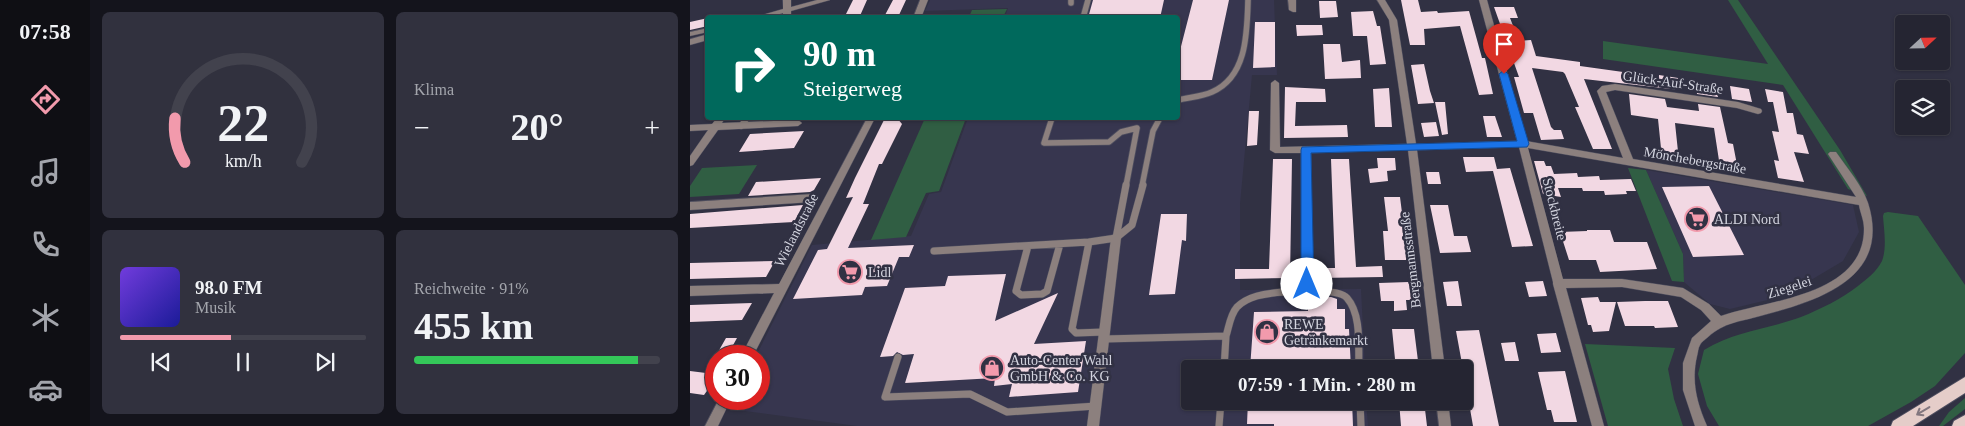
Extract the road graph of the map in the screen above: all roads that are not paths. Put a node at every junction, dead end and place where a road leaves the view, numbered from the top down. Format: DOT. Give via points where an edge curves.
graph roads {
  1 [pos="787,0"];
  2 [pos="826,0"];
  3 [pos="924,0"];
  4 [pos="1088,0"];
  5 [pos="1248,0"];
  6 [pos="1292,0"];
  7 [pos="1381,0"];
  8 [pos="1483,0"];
  9 [pos="1293,10"];
  10 [pos="786,15"];
  11 [pos="788,15"];
  12 [pos="918,15"];
  13 [pos="1084,15"];
  14 [pos="705,31"];
  15 [pos="690,34"];
  16 [pos="705,39"];
  17 [pos="690,42"];
  18 [pos="1275,83"];
  19 [pos="1180,100"];
  20 [pos="1758,111"];
  21 [pos="720,120"];
  22 [pos="746,120"];
  23 [pos="870,120"];
  24 [pos="1051,120"];
  25 [pos="1159,120"];
  26 [pos="798,123"];
  27 [pos="741,126"];
  28 [pos="715,127"];
  29 [pos="690,128"];
  30 [pos="1524,144"];
  31 [pos="1412,148"];
  32 [pos="1306,150"];
  33 [pos="1833,154"];
  34 [pos="1630,162"];
  35 [pos="690,163"];
  36 [pos="813,198"];
  37 [pos="1862,202"];
  38 [pos="690,206"];
  39 [pos="1116,238"];
  40 [pos="1089,242"];
  41 [pos="1060,244"];
  42 [pos="1028,246"];
  43 [pos="934,251"];
  44 [pos="1291,284"];
  45 [pos="1307,284"];
  46 [pos="1558,284"];
  47 [pos="783,288"];
  48 [pos="690,291"];
  49 [pos="1719,322"];
  50 [pos="1104,336"];
  51 [pos="1226,336"];
  52 [pos="754,345"];
  53 [pos="898,357"];
  54 [pos="1225,360"];
  55 [pos="1358,360"];
  56 [pos="1438,360"];
  57 [pos="1965,384"];
  58 [pos="1691,403"];
  59 [pos="1096,406"];
  60 [pos="719,410"];
  61 [pos="1220,410"];
  62 [pos="1360,410"];
  63 [pos="1443,410"];
  64 [pos="1965,422"];
  65 [pos="711,426"];
  66 [pos="1093,426"];
  67 [pos="1219,426"];
  68 [pos="1361,426"];
  69 [pos="1446,426"];
  70 [pos="1598,426"];
  71 [pos="1701,426"];
  72 [pos="1710,426"];
  73 [pos="1899,426"];
  74 [pos="1960,426"];
  1 -- 10 [label="street"];
  2 -- 11 [label="street"];
  3 -- 12 [label="street"];
  4 -- 13 [label="lane"];
  5 -- 19 [label="lane" via="1247,39 1231,78 1215,91"];
  6 -- 9 [label="street"];
  7 -- 31 [label="street, Bergmannsstraße" via="1393,20"];
  8 -- 30 [label="street, Stockbreite"];
  14 -- 15 [label="street"];
  16 -- 17 [label="lane"];
  18 -- 32 [label="street" via="1275,150"];
  20 -- 34 [label="street, Glück-Auf-Straße" via="1738,105 1605,88 1601,91"];
  21 -- 28 [label="street"];
  22 -- 27 [label="lane"];
  23 -- 47 [label="street, Wielandstraße"];
  24 -- 39 [label="lane" via="1044,143 1109,142 1120,132 1137,128"];
  25 -- 39 [label="lane" via="1153,131 1132,225"];
  26 -- 27 [label="street"];
  27 -- 28 [label="street"];
  28 -- 29 [label="street"];
  28 -- 35 [label="street"];
  30 -- 31 [label="street"];
  30 -- 34 [label="street, Mönchebergstraße"];
  30 -- 46 [label="street, Stockbreite"];
  31 -- 32 [label="street"];
  31 -- 56 [label="street, Bergmannsstraße"];
  32 -- 45 [label="street"];
  33 -- 37 [label="street, Ziegelei"];
  34 -- 37 [label="street, Mönchebergstraße"];
  36 -- 38 [label="street"];
  37 -- 49 [label="street, Ziegelei" via="1868,224 1868,241 1864,257 1854,270 1816,296"];
  39 -- 40 [label="lane"];
  39 -- 50 [label="street"];
  40 -- 41 [label="lane"];
  40 -- 50 [label="lane" via="1072,329"];
  41 -- 42 [label="lane"];
  41 -- 42 [label="lane" via="1047,291 1021,295 1016,291"];
  42 -- 43 [label="lane"];
  44 -- 45 [label="lane"];
  46 -- 49 [label="street" via="1622,283 1683,293 1705,307"];
  46 -- 70 [label="street, Stockbreite"];
  47 -- 48 [label="street"];
  47 -- 52 [label="street, Wielandstraße"];
  49 -- 58 [label="street, Ziegelei" via="1696,341 1687,371"];
  50 -- 51 [label="lane"];
  50 -- 59 [label="street"];
  51 -- 54 [label="lane"];
  51 -- 55 [label="lane" via="1236,308 1257,295 1336,292 1346,296 1355,310"];
  53 -- 59 [label="lane" via="885,398 970,394 1007,412"];
  57 -- 73 [label="main road, one-way"];
  58 -- 71 [label="street, Ziegelei"];
  58 -- 72 [label="street"];
  59 -- 66 [label="street"];
  60 -- 65 [label="street"];
  61 -- 67 [label="lane"];
  62 -- 68 [label="lane"];
  63 -- 69 [label="street"];
  64 -- 74 [label="main road"];
}
